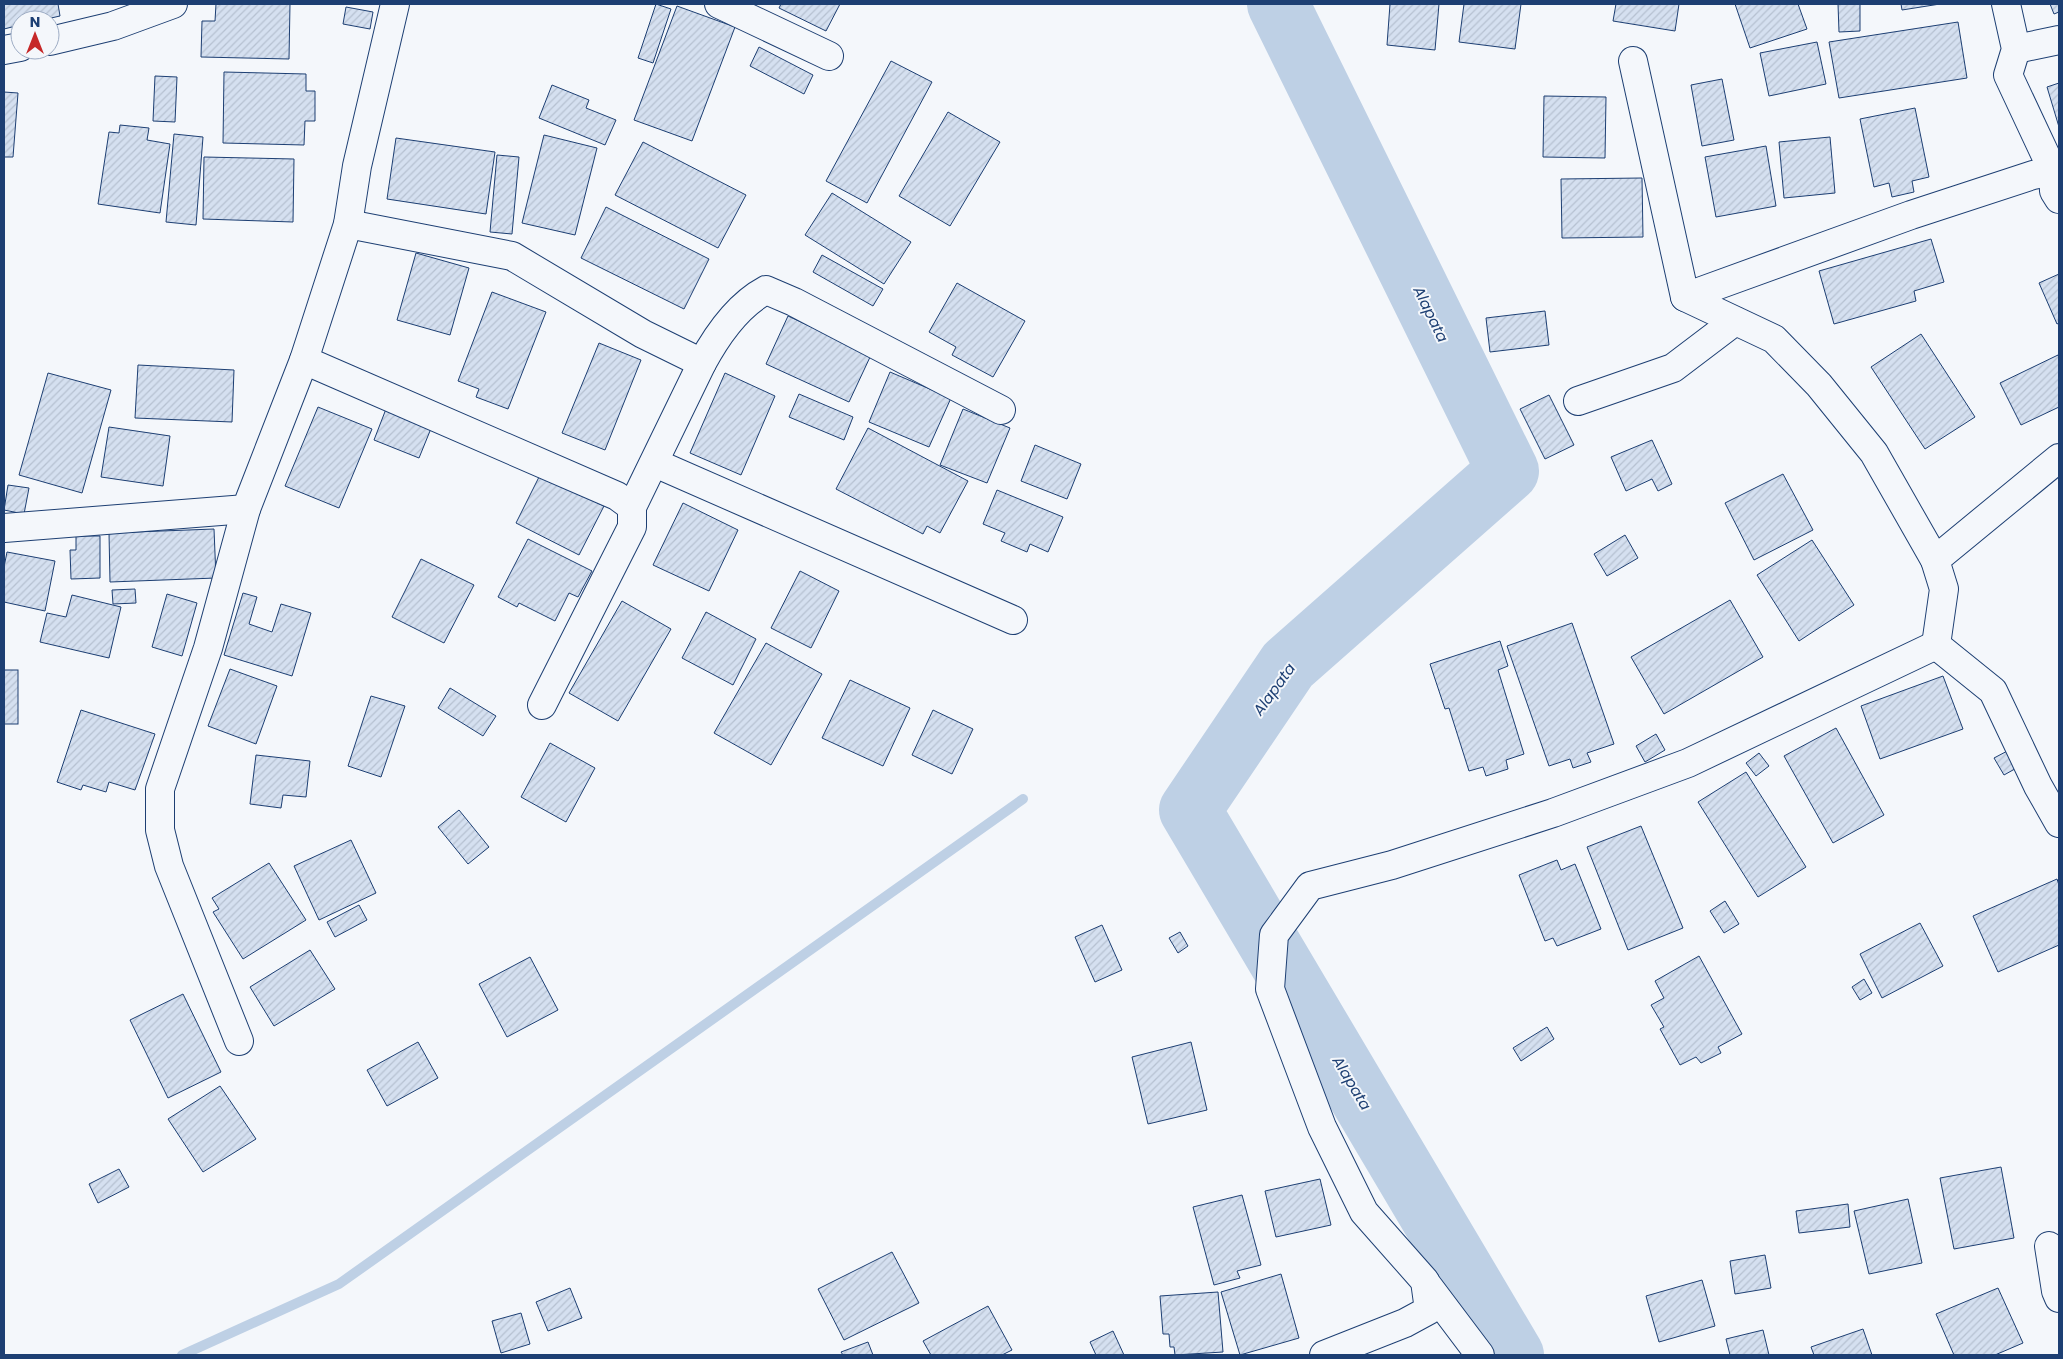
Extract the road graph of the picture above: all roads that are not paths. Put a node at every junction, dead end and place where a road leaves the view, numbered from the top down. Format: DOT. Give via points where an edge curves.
graph roads {
  1 [pos="173,4"];
  2 [pos="395,4"];
  3 [pos="719,4"];
  4 [pos="2006,4"];
  5 [pos="60,39"];
  6 [pos="2059,40"];
  7 [pos="2016,49"];
  8 [pos="829,56"];
  9 [pos="1633,61"];
  10 [pos="2053,172"];
  11 [pos="2059,199"];
  12 [pos="348,224"];
  13 [pos="1685,297"];
  14 [pos="1736,321"];
  15 [pos="304,360"];
  16 [pos="702,362"];
  17 [pos="1578,401"];
  18 [pos="1001,410"];
  19 [pos="2059,458"];
  20 [pos="655,463"];
  21 [pos="632,507"];
  22 [pos="246,509"];
  23 [pos="4,528"];
  24 [pos="1935,560"];
  25 [pos="1013,620"];
  26 [pos="1936,645"];
  27 [pos="542,705"];
  28 [pos="2059,823"];
  29 [pos="239,1041"];
  30 [pos="2049,1246"];
  31 [pos="1425,1281"];
  32 [pos="2059,1298"];
  33 [pos="1324,1355"];
  34 [pos="1480,1355"];
  1 -- 5 [label="street" via="113,26"];
  2 -- 12 [label="street" via="357,166"];
  3 -- 8 [label="street"];
  4 -- 7 [label="street"];
  6 -- 7 [label="street"];
  7 -- 10 [label="street" via="2008,75"];
  9 -- 13 [label="street"];
  10 -- 11 [label="street" via="2054,191"];
  10 -- 13 [label="street" via="1911,215"];
  12 -- 15 [label="street"];
  12 -- 16 [label="street" via="512,256 643,334"];
  13 -- 14 [label="street"];
  14 -- 17 [label="street" via="1674,368"];
  14 -- 24 [label="street" via="1774,339 1819,385 1874,453"];
  15 -- 21 [label="street" via="617,496"];
  15 -- 22 [label="street"];
  16 -- 18 [label="street" via="716,338 752,298 766,290"];
  16 -- 20 [label="street"];
  19 -- 24 [label="street"];
  20 -- 21 [label="street"];
  20 -- 25 [label="street"];
  21 -- 27 [label="street" via="632,527"];
  22 -- 23 [label="street"];
  22 -- 29 [label="street" via="208,648 160,788 160,830 169,866"];
  24 -- 26 [label="street" via="1944,590"];
  26 -- 28 [label="street" via="1993,691"];
  26 -- 31 [label="street" via="1688,763 1553,813 1392,865 1310,886 1274,935 1270,989 1322,1127 1364,1212"];
  30 -- 32 [label="street"];
  31 -- 33 [label="street" via="1429,1310"];
  31 -- 34 [label="street"];
}
